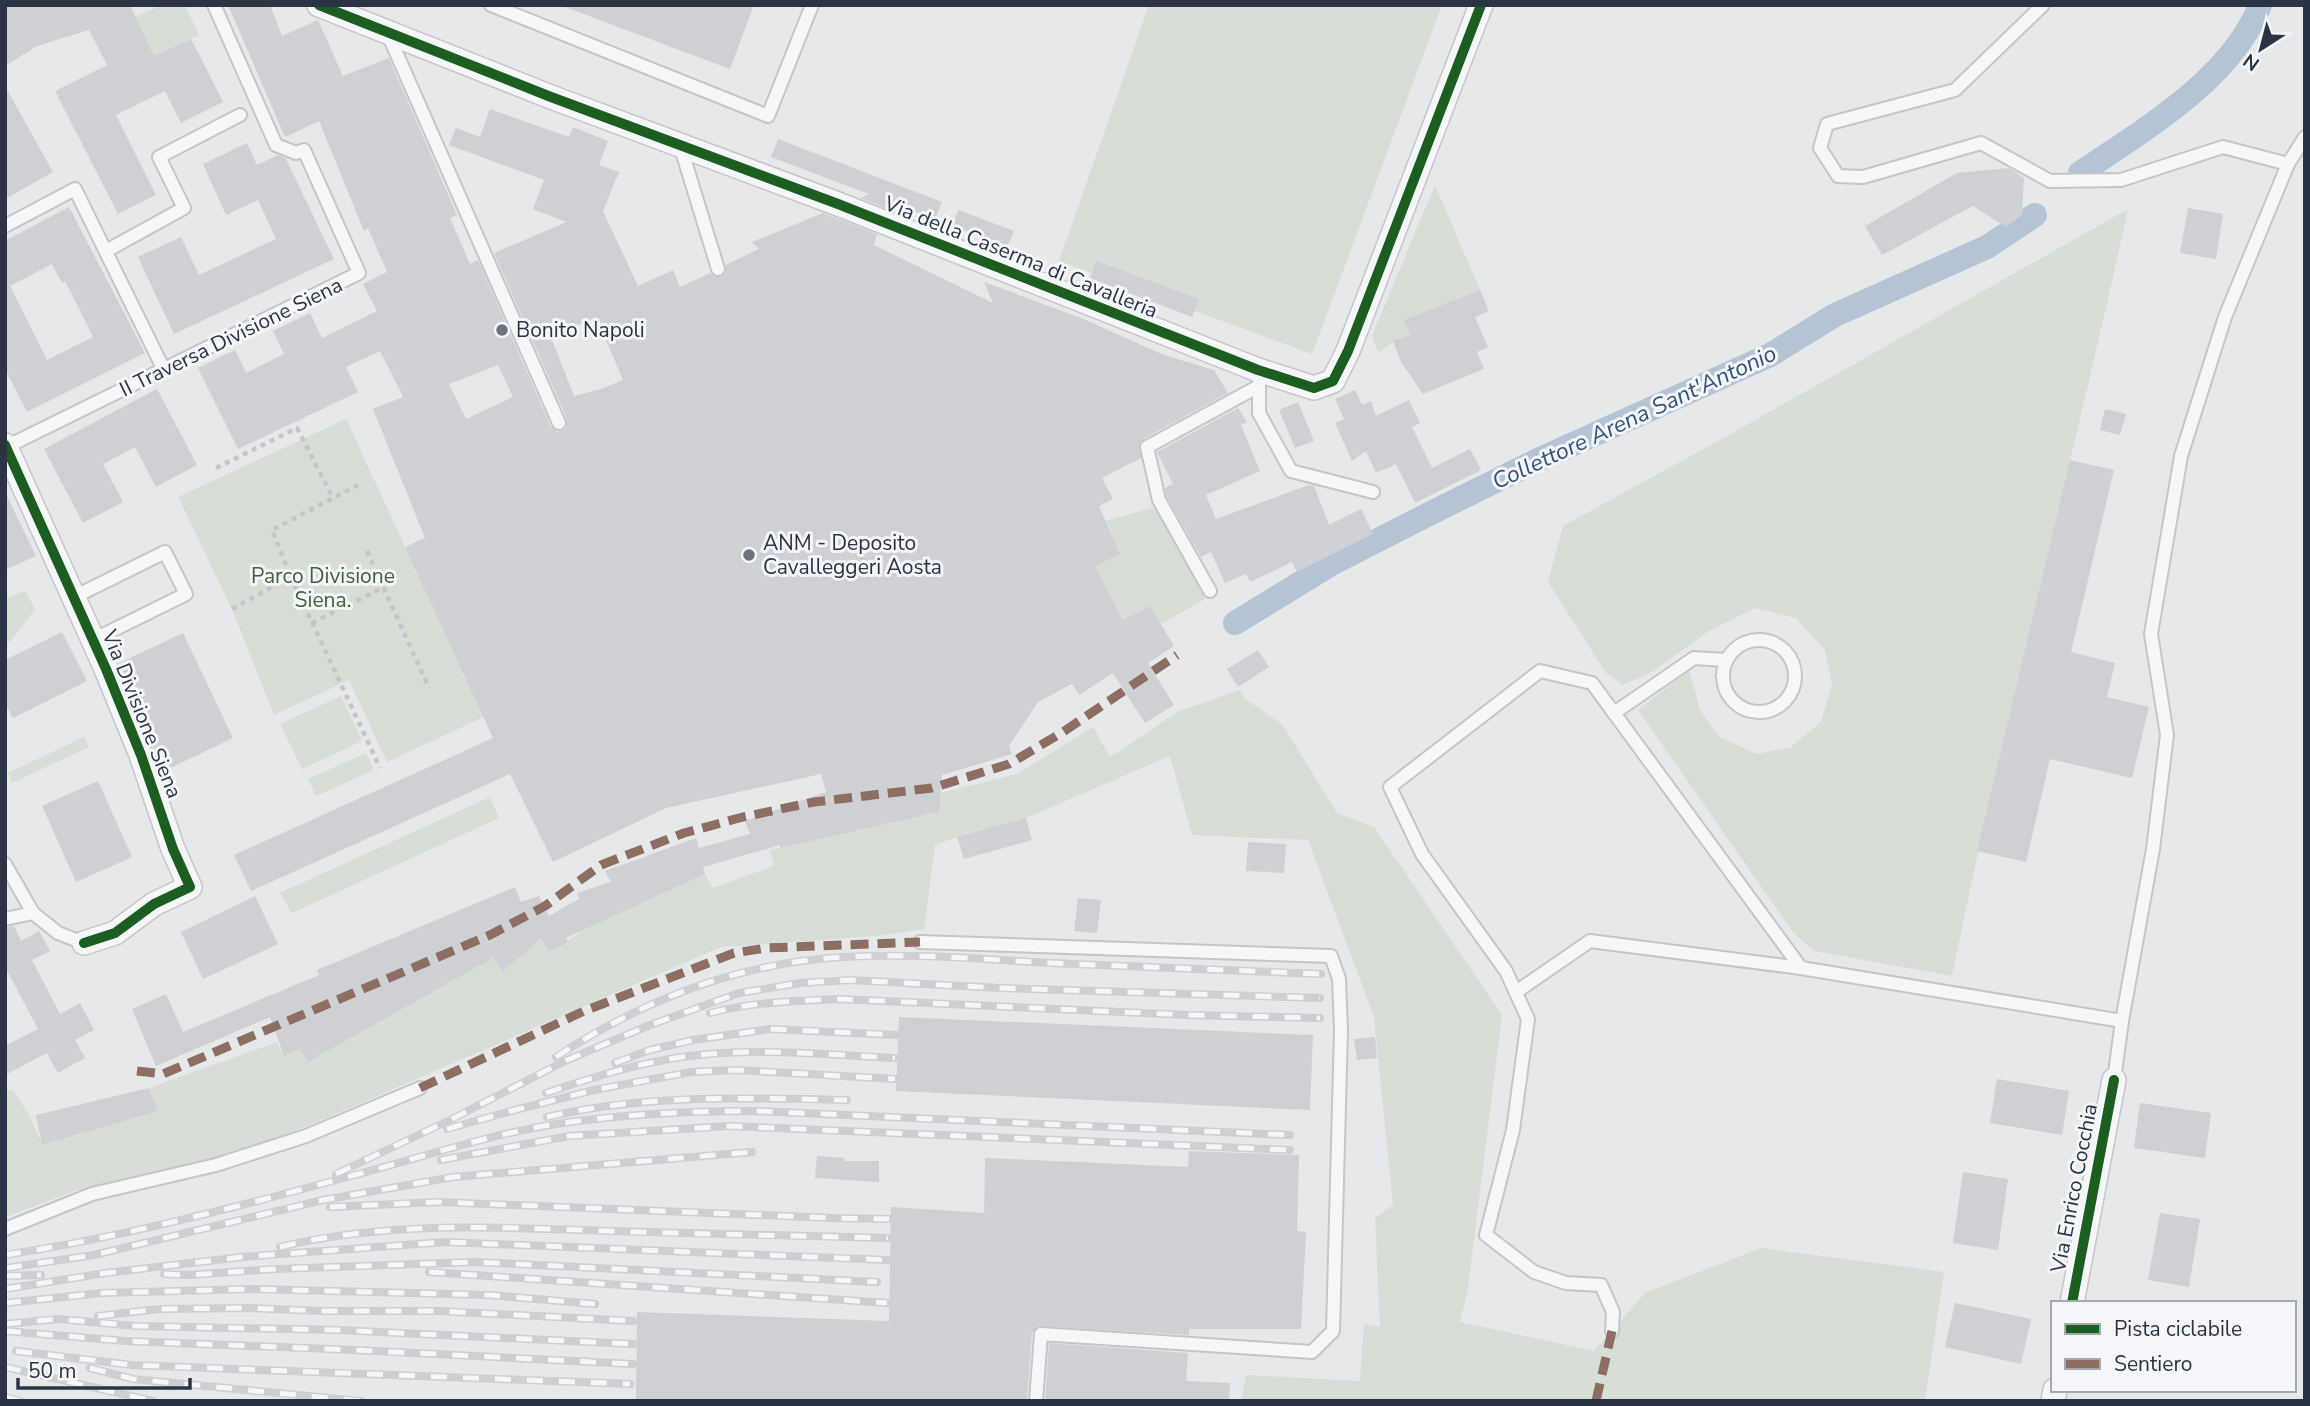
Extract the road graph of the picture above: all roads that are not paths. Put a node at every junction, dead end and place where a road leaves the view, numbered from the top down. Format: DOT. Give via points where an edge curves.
graph roads {
  1 [pos="215,5"];
  2 [pos="319,5"];
  3 [pos="491,5"];
  4 [pos="811,5"];
  5 [pos="1481,5"];
  6 [pos="2043,5"];
  7 [pos="388,34"];
  8 [pos="240,115"];
  9 [pos="2305,137"];
  10 [pos="680,145"];
  11 [pos="2288,164"];
  12 [pos="5,226"];
  13 [pos="106,251"];
  14 [pos="718,269"];
  15 [pos="164,370"];
  16 [pos="1259,378"];
  17 [pos="559,423"];
  18 [pos="6,446"];
  19 [pos="1373,492"];
  20 [pos="1210,591"];
  21 [pos="74,597"];
  22 [pos="93,640"];
  23 [pos="1726,660"];
  24 [pos="1614,713"];
  25 [pos="5,864"];
  26 [pos="33,913"];
  27 [pos="5,919"];
  28 [pos="920,942"];
  29 [pos="84,943"];
  30 [pos="1801,968"];
  31 [pos="1516,992"];
  32 [pos="2122,1021"];
  33 [pos="2114,1080"];
  34 [pos="420,1088"];
  35 [pos="5,1229"];
  36 [pos="2072,1301"];
  37 [pos="1612,1331"];
  38 [pos="1036,1401"];
  1 -- 15 [label="lane, II Traversa Divisione Siena" via="276,145 296,153 304,150 359,273"];
  2 -- 7 [label="street, Via della Caserma di Cavalleria"];
  3 -- 4 [label="lane" via="768,116"];
  5 -- 16 [label="street, Via della Caserma di Cavalleria" via="1333,381 1314,388"];
  6 -- 11 [label="lane" via="1955,90 1827,124 1819,148 1838,176 1863,177 1980,143 2050,181 2121,180 2223,147"];
  7 -- 10 [label="street, Via della Caserma di Cavalleria"];
  7 -- 17 [label="lane"];
  8 -- 13 [label="lane" via="159,157 184,208"];
  9 -- 11 [label="lane"];
  10 -- 14 [label="lane"];
  10 -- 16 [label="street, Via della Caserma di Cavalleria" via="838,204"];
  11 -- 32 [label="lane" via="2225,317 2181,456 2151,634 2167,735 2153,849"];
  12 -- 13 [label="lane" via="75,189"];
  13 -- 15 [label="lane"];
  15 -- 18 [label="lane, II Traversa Divisione Siena"];
  16 -- 19 [label="lane" via="1259,413 1291,471"];
  16 -- 20 [label="lane" via="1147,447 1160,500"];
  18 -- 21 [label="street, Via Divisione Siena"];
  21 -- 22 [label="street, Via Divisione Siena"];
  21 -- 22 [label="lane" via="165,552 186,594"];
  22 -- 29 [label="street, Via Divisione Siena" via="190,887 154,904 116,933"];
  23 -- 23 [label="lane" via="1723,682 1727,694 1744,710 1774,710 1794,688 1796,676 1789,655 1769,640 1744,642"];
  23 -- 24 [label="lane" via="1694,658"];
  24 -- 30 [label="lane"];
  24 -- 31 [label="lane" via="1592,683 1540,671 1390,787 1422,854 1506,971"];
  25 -- 26 [label="lane, Via Divisione Siena"];
  26 -- 27 [label="lane"];
  26 -- 29 [label="lane, Via Divisione Siena" via="58,933"];
  28 -- 38 [label="lane" via="1331,956 1339,979 1333,1331 1312,1352 1041,1334"];
  30 -- 31 [label="lane" via="1590,941"];
  30 -- 32 [label="lane"];
  31 -- 37 [label="lane" via="1528,1019 1513,1130 1486,1235 1534,1272 1566,1283 1601,1285 1613,1312"];
  32 -- 33 [label="lane"];
  33 -- 36 [label="street, Via Enrico Cocchia"];
  34 -- 35 [label="lane" via="306,1136 216,1165 92,1194"];
}
